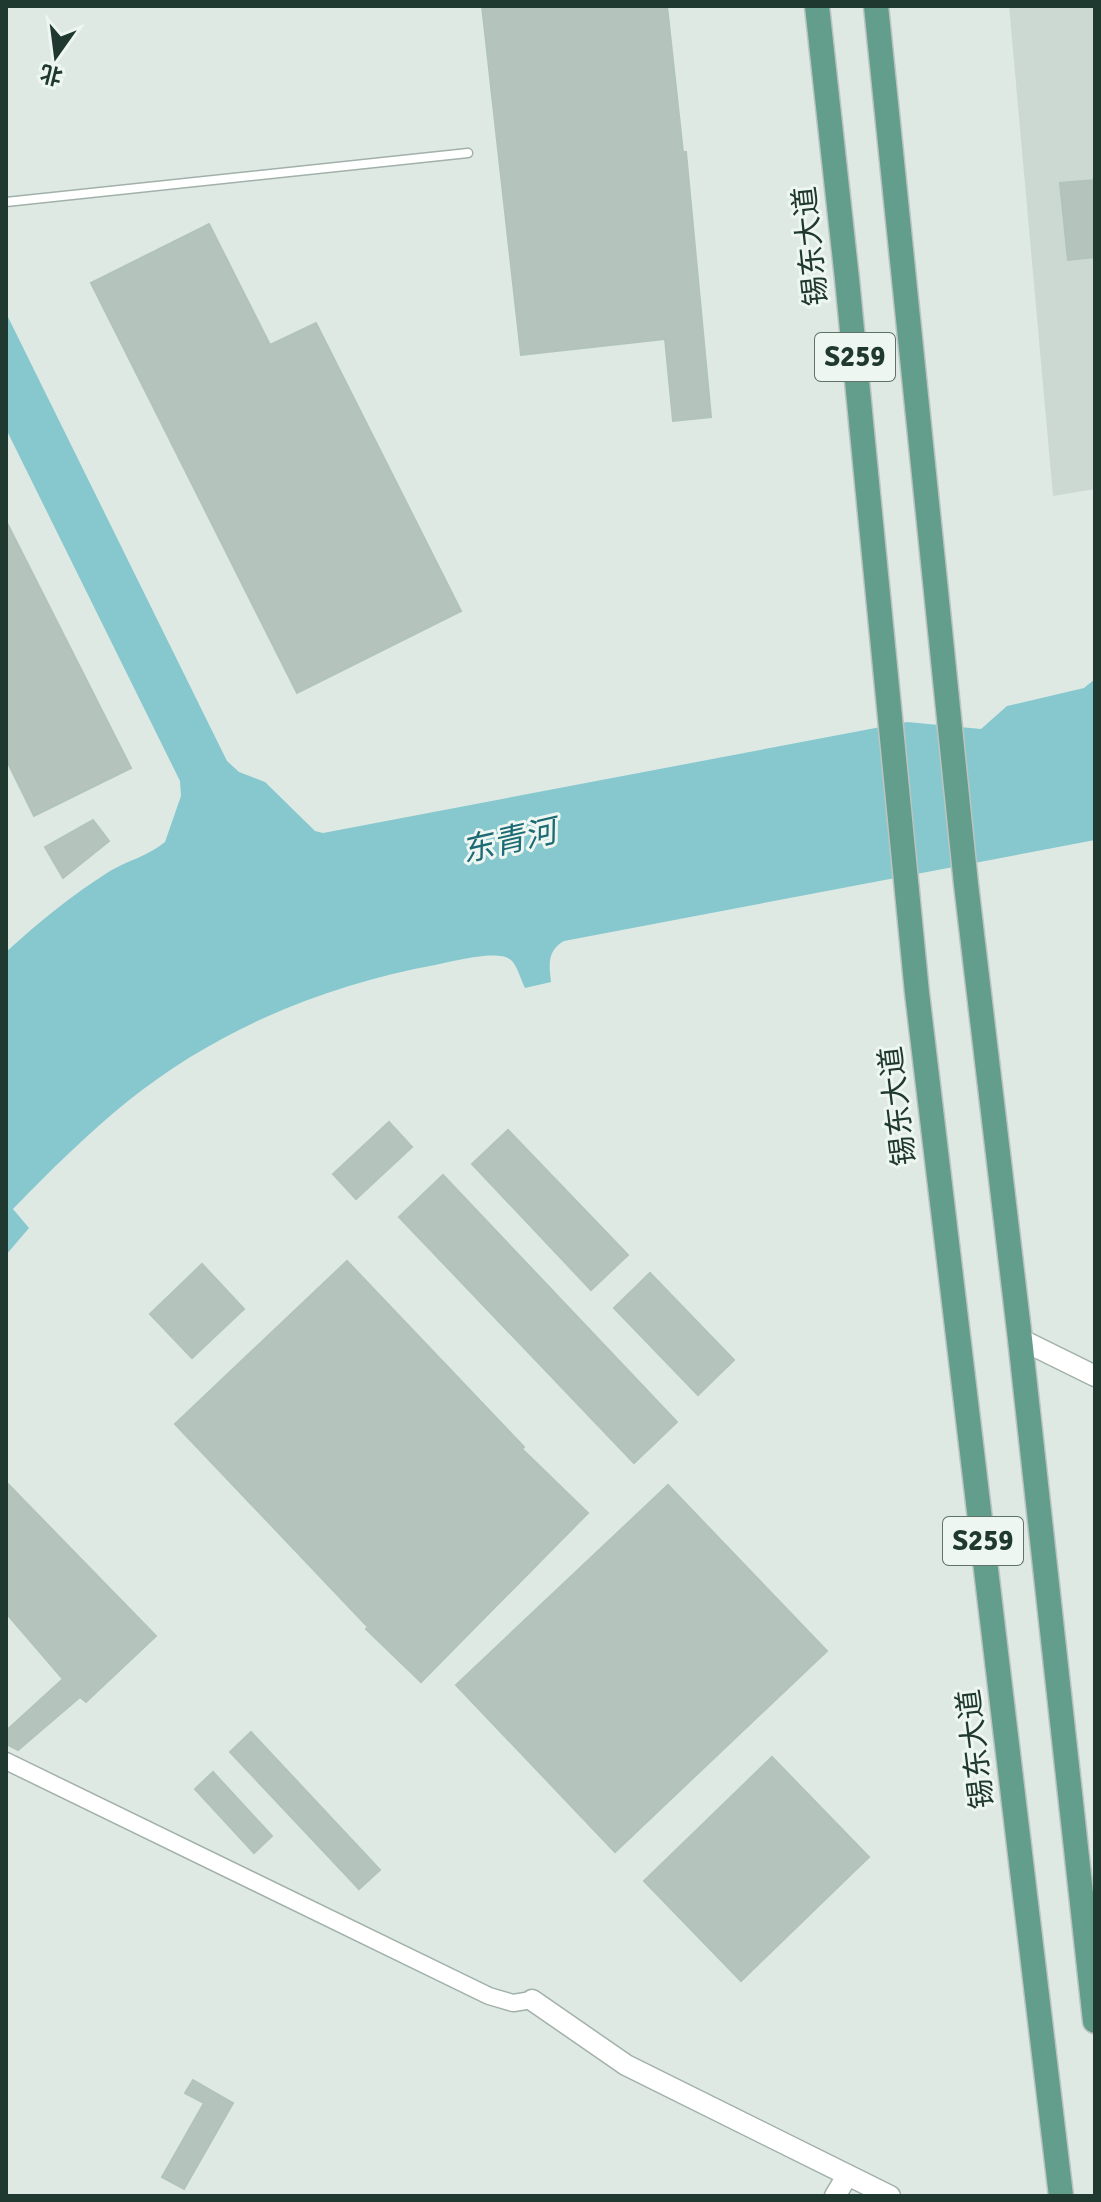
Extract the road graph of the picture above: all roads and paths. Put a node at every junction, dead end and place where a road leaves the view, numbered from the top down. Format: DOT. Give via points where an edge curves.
graph roads {
  1 [pos="817,6"];
  2 [pos="876,6"];
  3 [pos="468,153"];
  4 [pos="6,202"];
  5 [pos="1020,1339"];
  6 [pos="1095,1376"];
  7 [pos="6,1761"];
  8 [pos="532,2000"];
  9 [pos="1095,2021"];
  10 [pos="847,2176"];
  11 [pos="835,2196"];
  12 [pos="890,2196"];
  13 [pos="1061,2196"];
  1 -- 13 [label="main road, 锡东大道 / S259" via="918,1009"];
  2 -- 5 [label="main road, S259" via="966,884"];
  3 -- 4 [label="lane"];
  5 -- 6 [label="street"];
  5 -- 9 [label="main road, S259"];
  7 -- 8 [label="street" via="489,1996 513,2003"];
  8 -- 10 [label="street" via="626,2065"];
  10 -- 11 [label="street"];
  10 -- 12 [label="street"];
}
